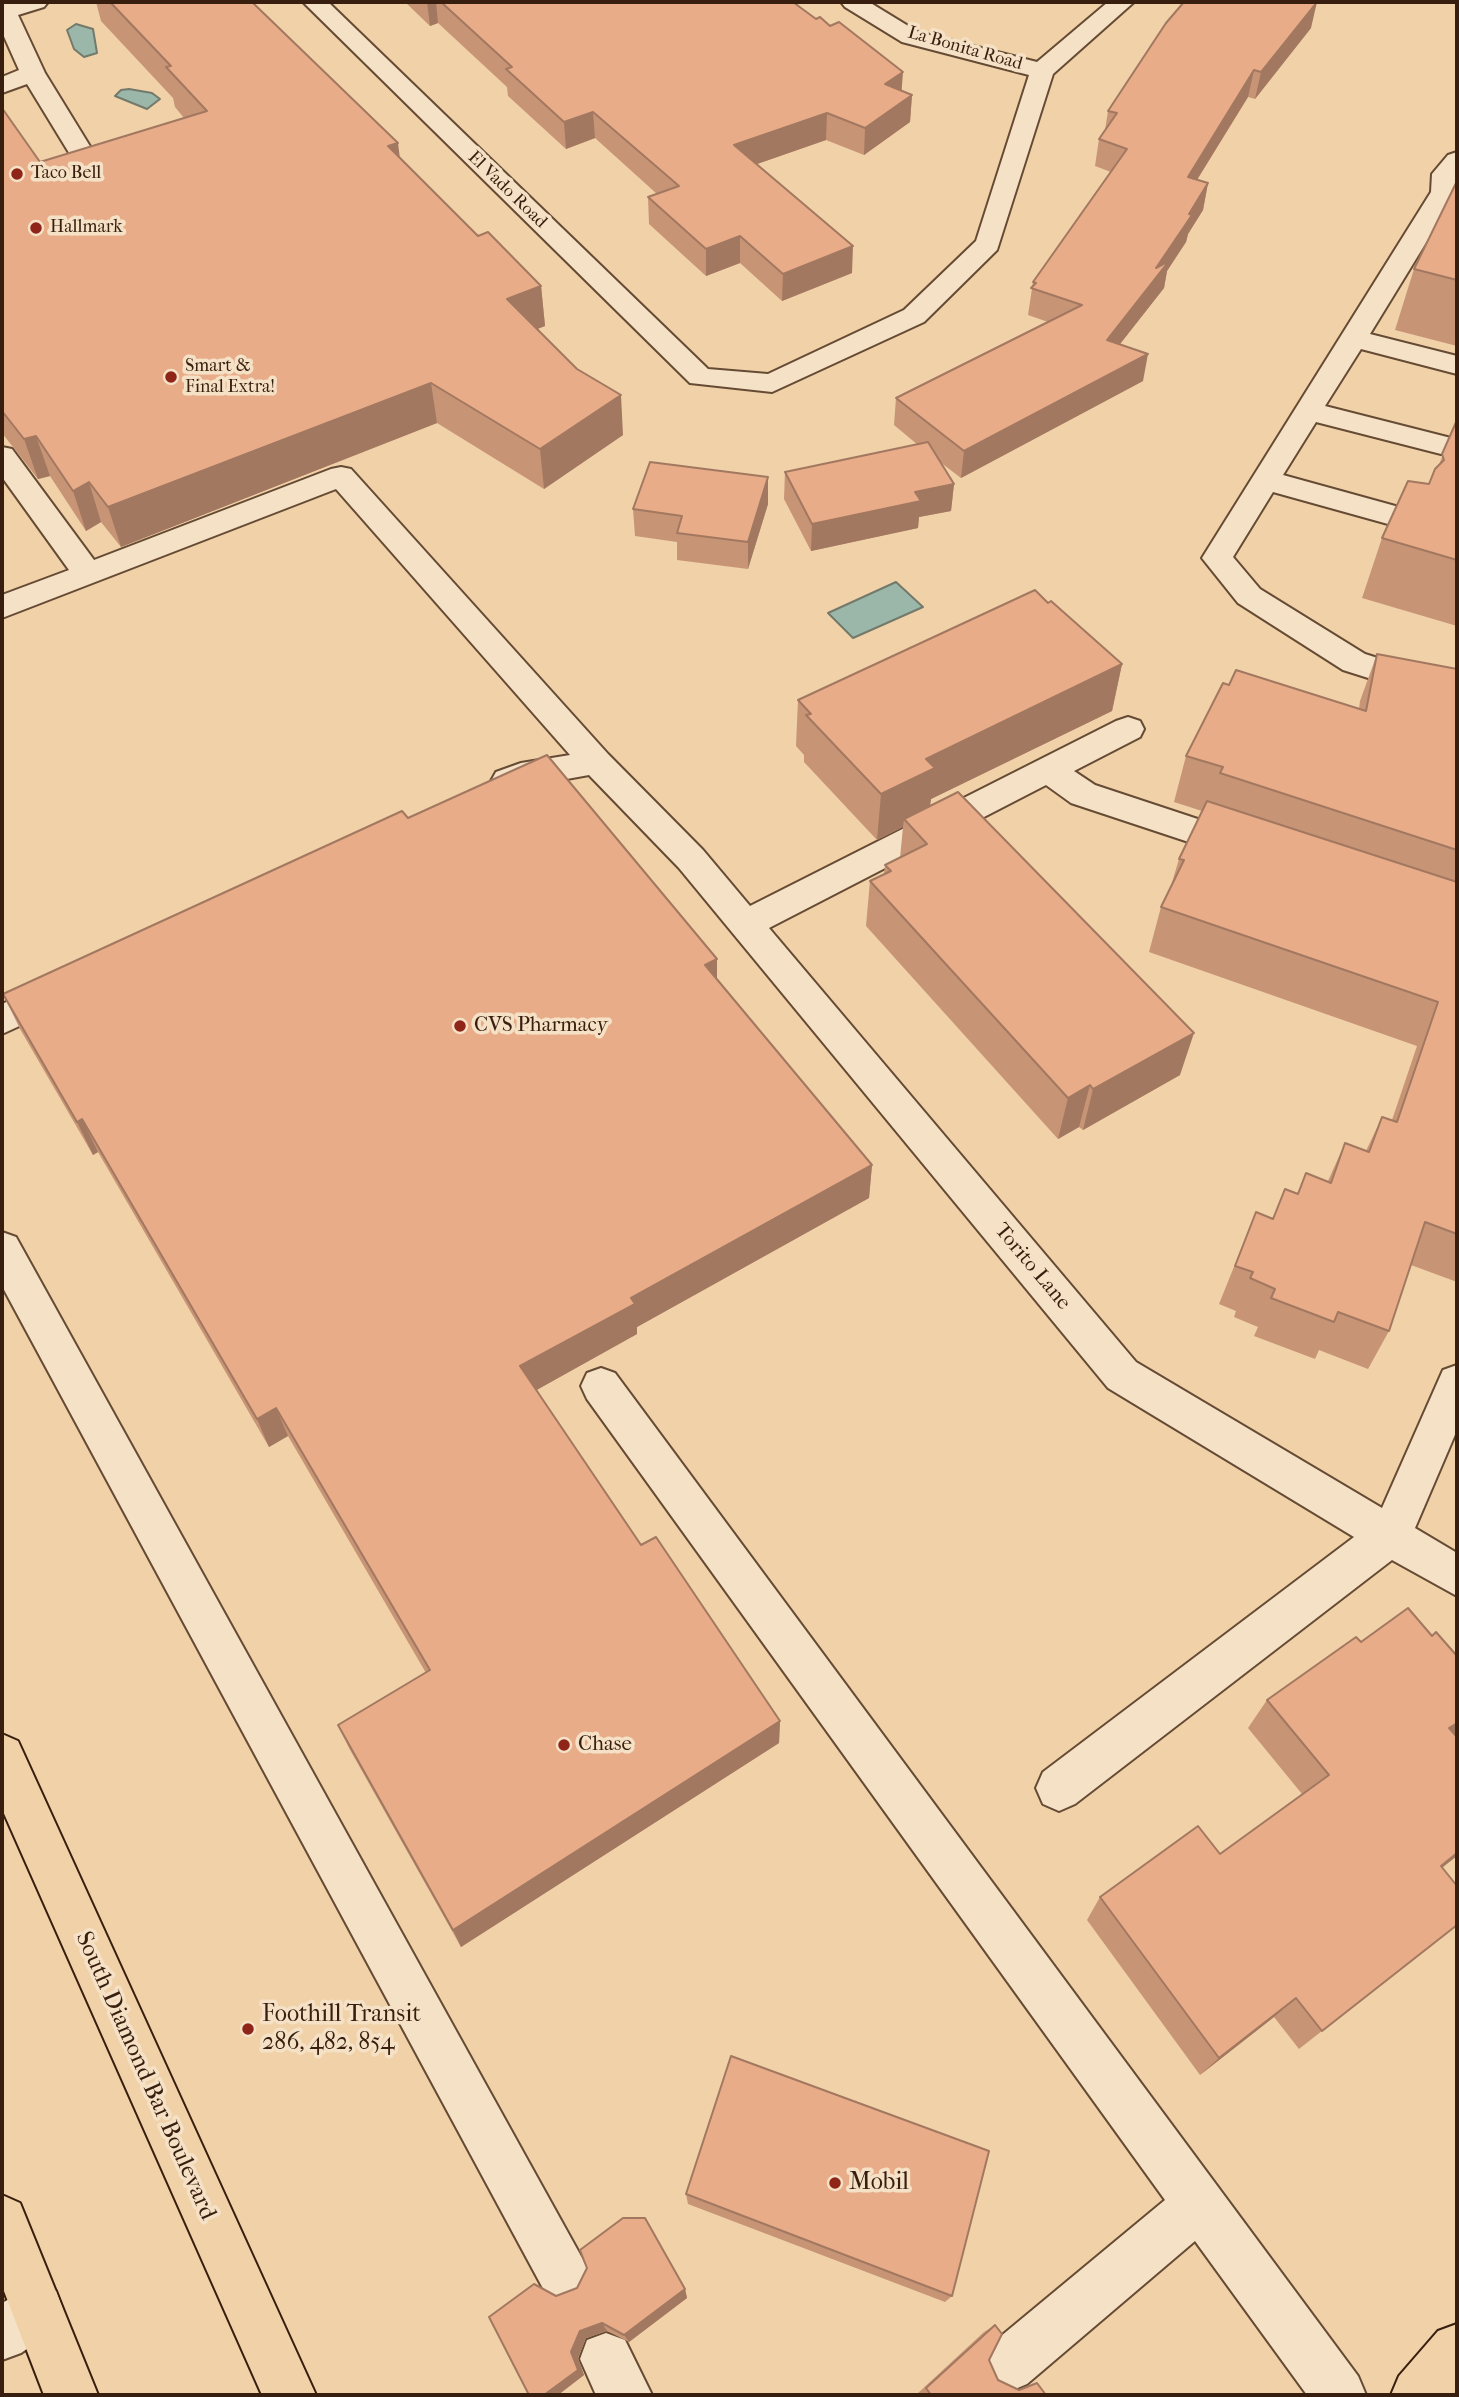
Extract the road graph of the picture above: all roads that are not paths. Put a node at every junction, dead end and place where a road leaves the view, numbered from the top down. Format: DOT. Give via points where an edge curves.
graph roads {
  1 [pos="36,2"];
  2 [pos="315,2"];
  3 [pos="853,2"];
  4 [pos="1122,2"];
  5 [pos="3,11"];
  6 [pos="1042,71"];
  7 [pos="33,72"];
  8 [pos="2,86"];
  9 [pos="1457,160"];
  10 [pos="94,174"];
  11 [pos="1353,338"];
  12 [pos="1457,365"];
  13 [pos="1308,411"];
  14 [pos="1441,445"];
  15 [pos="2,456"];
  16 [pos="1266,480"];
  17 [pos="1406,519"];
  18 [pos="88,574"];
  19 [pos="2,607"];
  20 [pos="1457,695"];
  21 [pos="1128,729"];
  22 [pos="596,762"];
  23 [pos="1048,770"];
  24 [pos="478,796"];
  25 [pos="1277,858"];
  26 [pos="745,924"];
  27 [pos="90,978"];
  28 [pos="2,1020"];
  29 [pos="2,1249"];
  30 [pos="1457,1382"];
  31 [pos="601,1385"];
  32 [pos="1391,1535"];
  33 [pos="1457,1576"];
  34 [pos="2,1757"];
  35 [pos="1059,1788"];
  36 [pos="1200,2204"];
  37 [pos="2,2221"];
  38 [pos="564,2276"];
  39 [pos="19,2322"];
  40 [pos="1457,2350"];
  41 [pos="1008,2365"];
  42 [pos="71,2395"];
  43 [pos="289,2395"];
  44 [pos="1339,2395"];
  45 [pos="1418,2395"];
  1 -- 5 [label="street"];
  2 -- 6 [label="street, El Vado Road" via="700,377 772,383 914,316 988,244"];
  3 -- 6 [label="street, La Bonita Road" via="910,37"];
  4 -- 6 [label="street"];
  5 -- 7 [label="street"];
  7 -- 8 [label="street"];
  7 -- 10 [label="street"];
  9 -- 11 [label="street" via="1445,174 1444,192"];
  11 -- 12 [label="street"];
  11 -- 13 [label="street"];
  13 -- 14 [label="street"];
  13 -- 16 [label="street"];
  15 -- 18 [label="street"];
  16 -- 17 [label="street"];
  16 -- 20 [label="street" via="1217,558 1249,596 1354,662"];
  18 -- 19 [label="street"];
  18 -- 22 [label="street, Torito Lane" via="341,476"];
  21 -- 23 [label="street"];
  22 -- 24 [label="street" via="521,775"];
  22 -- 26 [label="street, Torito Lane" via="691,859"];
  23 -- 25 [label="street" via="1083,794"];
  23 -- 26 [label="street" via="976,822"];
  26 -- 32 [label="street, Torito Lane" via="1122,1375"];
  27 -- 28 [label="street"];
  29 -- 38 [label="street"];
  30 -- 32 [label="street"];
  31 -- 36 [label="street"];
  32 -- 33 [label="street, Torito Lane"];
  32 -- 35 [label="street"];
  34 -- 43 [label="main road, South Diamond Bar Boulevard"];
  36 -- 41 [label="street"];
  36 -- 44 [label="street"];
  37 -- 39 [label="main road"];
  39 -- 42 [label="main road"];
  40 -- 45 [label="main road"];
}
